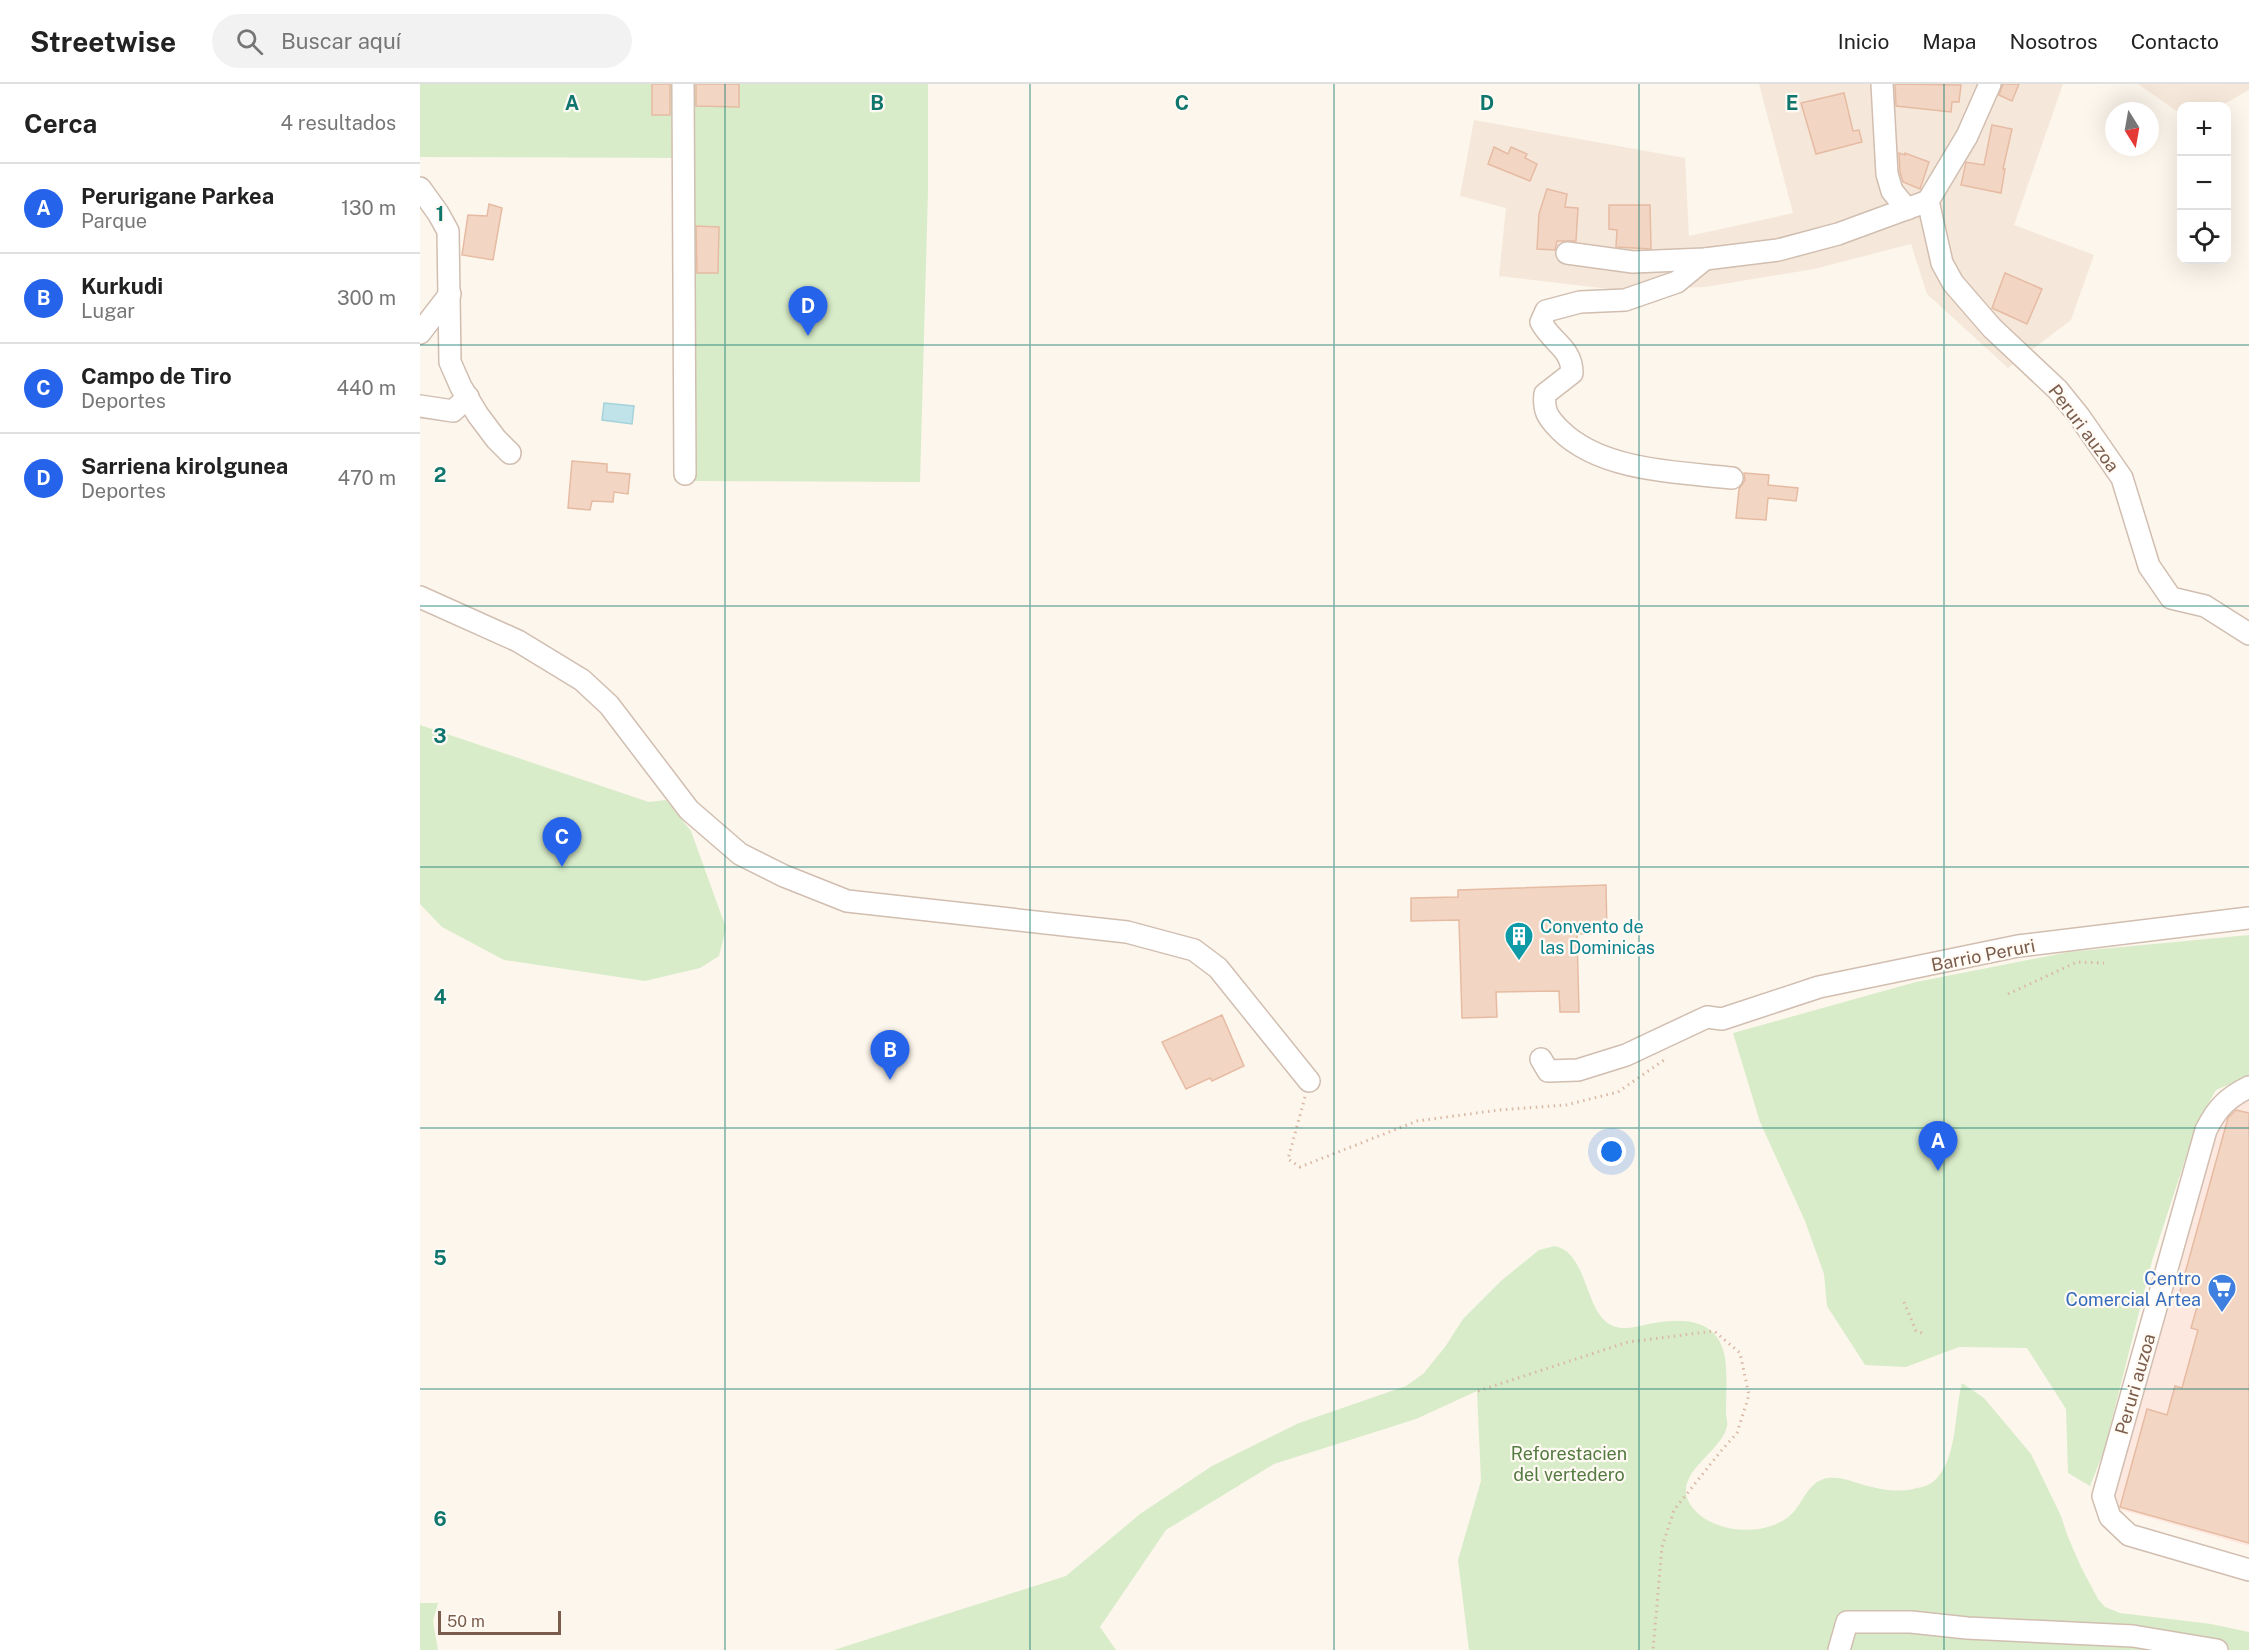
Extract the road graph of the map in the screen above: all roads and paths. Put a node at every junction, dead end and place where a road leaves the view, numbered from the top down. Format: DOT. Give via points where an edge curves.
graph roads {
  1 [pos="683,84"];
  2 [pos="1882,84"];
  3 [pos="1990,84"];
  4 [pos="420,188"];
  5 [pos="1928,201"];
  6 [pos="1906,209"];
  7 [pos="1568,253"];
  8 [pos="1705,259"];
  9 [pos="450,294"];
  10 [pos="420,333"];
  11 [pos="468,397"];
  12 [pos="420,406"];
  13 [pos="510,453"];
  14 [pos="685,474"];
  15 [pos="1732,478"];
  16 [pos="420,597"];
  17 [pos="2249,634"];
  18 [pos="2249,918"];
  19 [pos="2104,963"];
  20 [pos="2008,994"];
  21 [pos="1675,1052"];
  22 [pos="1541,1059"];
  23 [pos="1309,1082"];
  24 [pos="2249,1087"];
  25 [pos="1904,1302"];
  26 [pos="1925,1334"];
  27 [pos="1478,1391"];
  28 [pos="2249,1570"];
  29 [pos="1653,1650"];
  30 [pos="1839,1650"];
  31 [pos="2217,1650"];
  1 -- 14 [label="street"];
  2 -- 6 [label="street" via="1887,174 1892,191"];
  3 -- 5 [label="street" via="1967,136"];
  4 -- 9 [label="street" via="448,231"];
  5 -- 6 [label="street"];
  5 -- 17 [label="street, Peruri auzoa" via="1942,263 1953,283 1992,328 2058,390 2122,478 2149,566 2171,598 2205,606"];
  6 -- 8 [label="street" via="1838,234 1778,249"];
  7 -- 8 [label="street" via="1633,262"];
  8 -- 15 [label="street" via="1677,282 1625,300 1580,302 1546,311 1541,322 1567,352 1572,373 1545,394 1544,406 1548,418 1568,438 1592,453 1642,467"];
  9 -- 10 [label="street"];
  9 -- 11 [label="street" via="450,362"];
  11 -- 12 [label="street" via="453,411"];
  11 -- 13 [label="street"];
  16 -- 23 [label="street" via="518,641 582,680 609,705 689,810 740,854 848,901 1126,932 1194,950 1218,968"];
  18 -- 22 [label="street, Barrio Peruri" via="2019,946 1819,987 1722,1019 1707,1017 1626,1055 1578,1070 1548,1071"];
  19 -- 20 [label="path" via="2077,962"];
  21 -- 23 [label="path" via="1618,1092 1566,1105 1417,1121 1300,1167 1288,1159"];
  24 -- 28 [label="street, Peruri auzoa" via="2215,1111 2206,1130 2103,1496 2110,1517 2128,1535"];
  25 -- 26 [label="path" via="1916,1331"];
  27 -- 29 [label="path" via="1628,1342 1714,1331 1740,1353 1749,1395 1737,1433 1674,1510 1662,1547"];
  30 -- 31 [label="street" via="1846,1622 1911,1622 2133,1636"];
}
